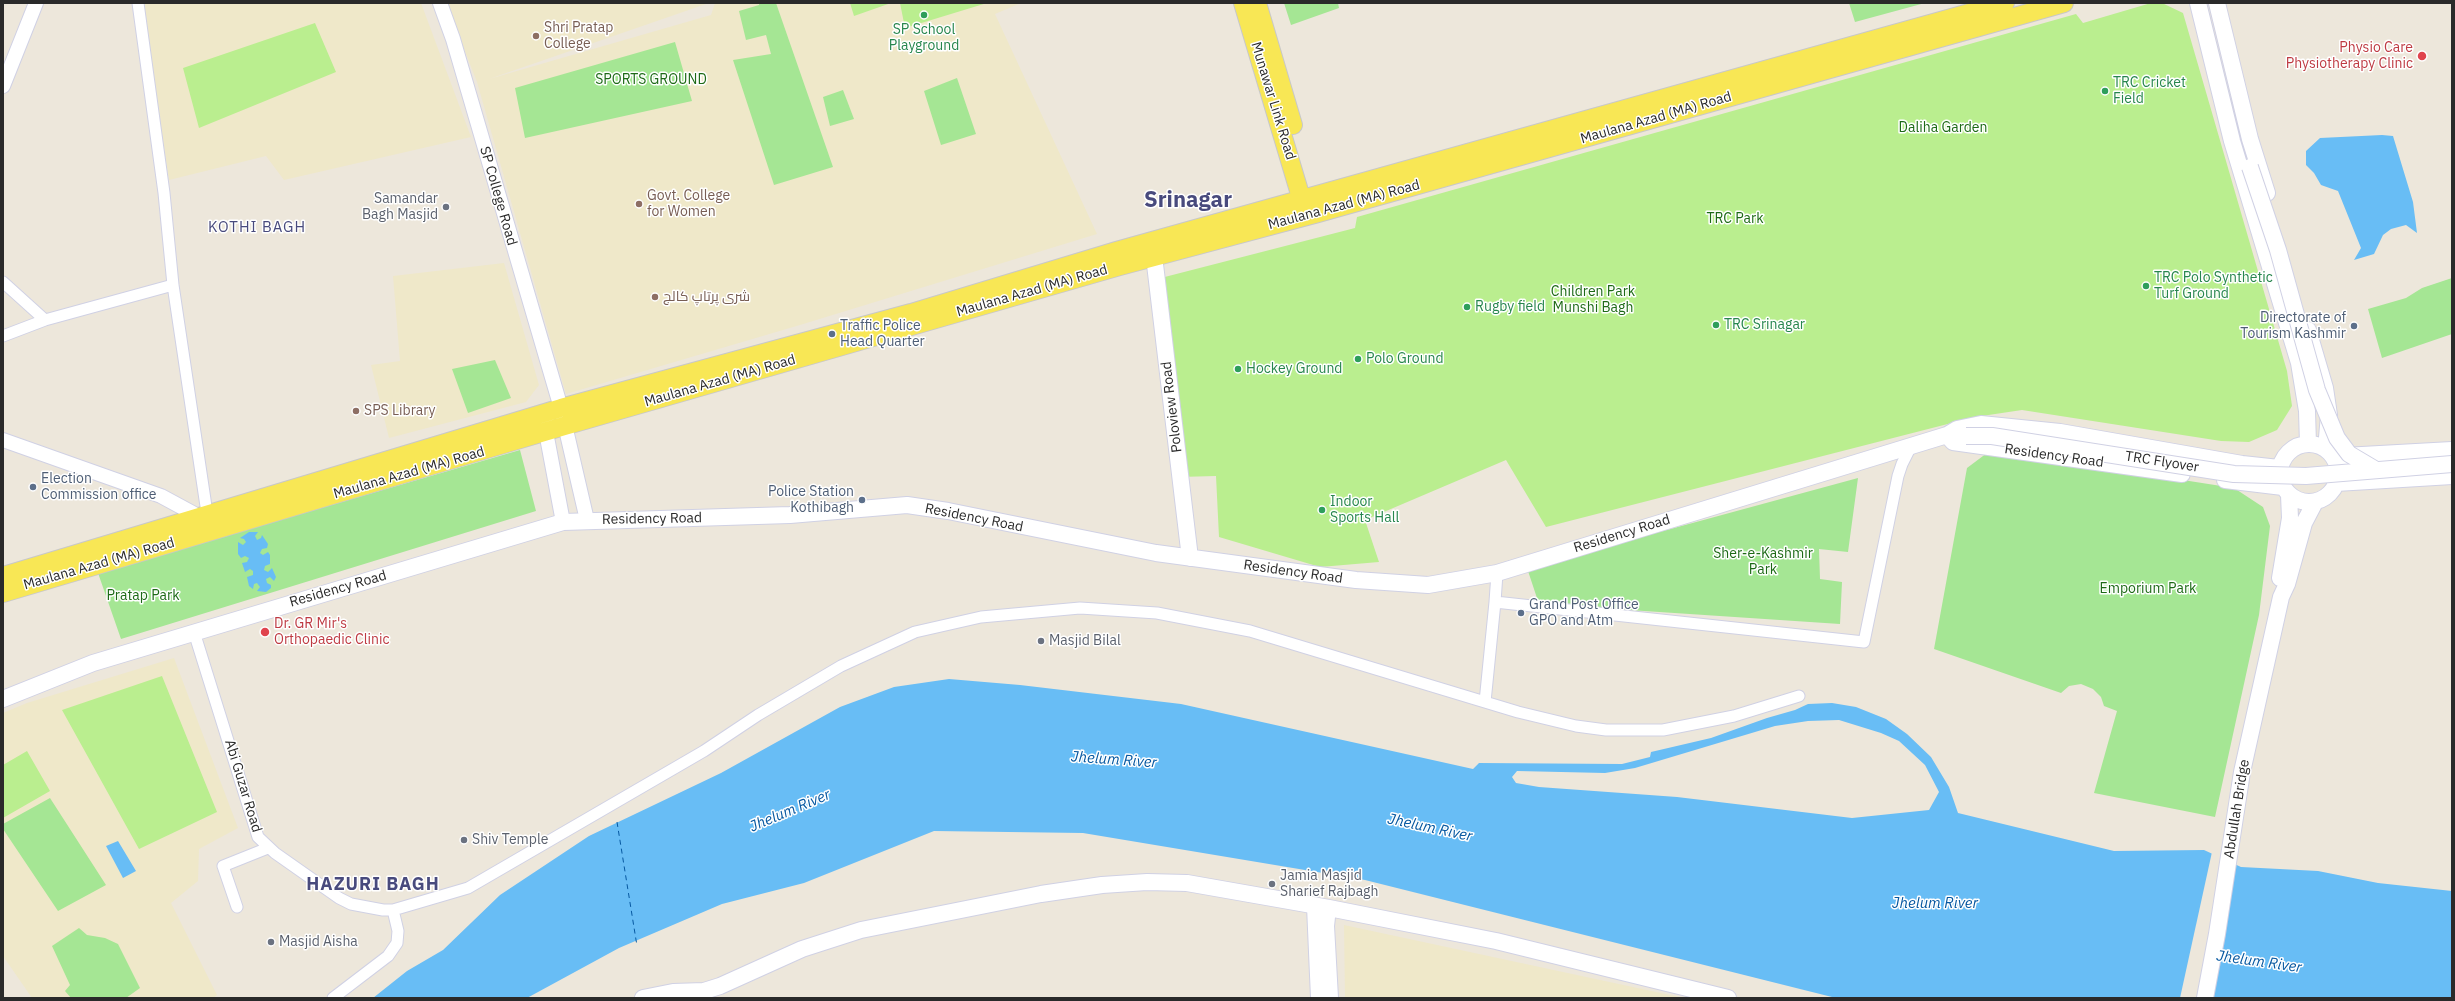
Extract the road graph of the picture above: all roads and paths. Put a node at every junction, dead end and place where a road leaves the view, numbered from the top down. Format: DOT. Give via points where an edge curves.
graph roads {
  1 [pos="36,3"];
  2 [pos="138,3"];
  3 [pos="440,3"];
  4 [pos="1243,3"];
  5 [pos="1257,3"];
  6 [pos="2005,3"];
  7 [pos="2064,3"];
  8 [pos="2198,3"];
  9 [pos="2217,3"];
  10 [pos="3,86"];
  11 [pos="2250,139"];
  12 [pos="2232,144"];
  13 [pos="2248,161"];
  14 [pos="1310,206"];
  15 [pos="1154,256"];
  16 [pos="3,282"];
  17 [pos="173,285"];
  18 [pos="45,320"];
  19 [pos="3,336"];
  20 [pos="555,410"];
  21 [pos="564,426"];
  22 [pos="546,432"];
  23 [pos="1947,435"];
  24 [pos="3,440"];
  25 [pos="1912,444"];
  26 [pos="2308,444"];
  27 [pos="2452,450"];
  28 [pos="2329,453"];
  29 [pos="2452,464"];
  30 [pos="2279,468"];
  31 [pos="2376,470"];
  32 [pos="2452,476"];
  33 [pos="2336,483"];
  34 [pos="2286,491"];
  35 [pos="2316,502"];
  36 [pos="202,515"];
  37 [pos="587,520"];
  38 [pos="563,522"];
  39 [pos="1190,558"];
  40 [pos="1497,573"];
  41 [pos="3,576"];
  42 [pos="3,593"];
  43 [pos="2281,597"];
  44 [pos="1495,602"];
  45 [pos="194,632"];
  46 [pos="1799,696"];
  47 [pos="3,699"];
  48 [pos="1484,702"];
  49 [pos="268,848"];
  50 [pos="237,907"];
  51 [pos="1322,907"];
  52 [pos="393,910"];
  53 [pos="1324,982"];
  54 [pos="705,995"];
  55 [pos="334,998"];
  56 [pos="643,998"];
  57 [pos="1318,998"];
  58 [pos="1331,998"];
  59 [pos="1728,998"];
  60 [pos="2205,998"];
  1 -- 10 [label="street"];
  2 -- 17 [label="street" via="164,193"];
  3 -- 20 [label="street, SP College Road" via="453,39 555,389"];
  4 -- 14 [label="main road, Munawar Link Road"];
  5 -- 14 [label="main road, Munawar Link Road"];
  6 -- 14 [label="main road, Maulana Azad (MA) Road"];
  7 -- 14 [label="main road, Maulana Azad (MA) Road"];
  8 -- 12 [label="main road"];
  9 -- 11 [label="main road"];
  11 -- 13 [label="main road"];
  11 -- 28 [label="main road" via="2325,388 2329,415"];
  12 -- 13 [label="main road"];
  12 -- 26 [label="main road" via="2299,363 2307,411"];
  13 -- 31 [label="main road, bridge" via="2278,250 2317,390 2337,438 2349,454"];
  14 -- 15 [label="main road, Maulana Azad (MA) Road"];
  14 -- 20 [label="main road, Maulana Azad (MA) Road" via="1116,251 911,313"];
  15 -- 21 [label="main road, Maulana Azad (MA) Road"];
  15 -- 39 [label="main road, Poloview Road"];
  16 -- 18 [label="street"];
  17 -- 18 [label="street"];
  17 -- 36 [label="street"];
  18 -- 19 [label="street"];
  20 -- 21 [label="street"];
  20 -- 22 [label="street, SP College Road"];
  20 -- 36 [label="main road, Maulana Azad (MA) Road"];
  21 -- 22 [label="main road, Maulana Azad (MA) Road"];
  21 -- 37 [label="street"];
  22 -- 38 [label="street, SP College Road"];
  22 -- 42 [label="main road, Maulana Azad (MA) Road"];
  23 -- 25 [label="main road, Residency Road"];
  23 -- 30 [label="main road, Residency Road" via="1957,429 1981,424 2003,425"];
  23 -- 31 [label="main road, TRC Flyover, bridge" via="1992,436 2234,474 2306,476"];
  23 -- 34 [label="main road, Residency Road" via="1952,442"];
  24 -- 36 [label="street" via="161,496"];
  25 -- 40 [label="main road, Residency Road"];
  25 -- 44 [label="street" via="1898,476 1864,642"];
  26 -- 28 [label="main road"];
  26 -- 30 [label="main road" via="2289,451"];
  27 -- 28 [label="main road"];
  28 -- 33 [label="main road" via="2337,465"];
  29 -- 31 [label="main road, TRC Flyover, bridge"];
  30 -- 34 [label="main road"];
  32 -- 33 [label="main road"];
  33 -- 35 [label="main road" via="2324,498"];
  34 -- 35 [label="main road" via="2306,502"];
  34 -- 43 [label="main road" via="2290,518 2278,586"];
  35 -- 43 [label="main road" via="2304,523"];
  36 -- 41 [label="main road, Maulana Azad (MA) Road"];
  37 -- 38 [label="main road, Residency Road"];
  37 -- 39 [label="main road, Residency Road" via="790,515 907,505 948,511 1156,554"];
  38 -- 45 [label="main road, Residency Road"];
  39 -- 40 [label="main road, Residency Road" via="1356,580 1428,585"];
  40 -- 44 [label="street"];
  43 -- 60 [label="main road, Abdullah Bridge" via="2242,772"];
  44 -- 48 [label="street"];
  45 -- 47 [label="main road, Residency Road" via="93,663"];
  45 -- 49 [label="street, Abi Guzar Road" via="238,769 253,825 258,837"];
  46 -- 48 [label="street" via="1734,716 1663,730 1606,730 1576,726"];
  48 -- 52 [label="street" via="1250,631 1157,613 1080,608 981,617 915,632 841,666 758,715 704,751 592,814 493,875 468,888"];
  49 -- 50 [label="street" via="223,866"];
  49 -- 52 [label="street, Abi Guzar Road" via="352,904"];
  51 -- 53 [label="street" via="1327,926"];
  51 -- 54 [label="main road" via="1187,883 1102,885 1041,894 861,930 802,949"];
  51 -- 59 [label="main road" via="1496,941"];
  52 -- 55 [label="street" via="398,931 397,943 388,956"];
  53 -- 57 [label="street"];
  53 -- 58 [label="street"];
  54 -- 56 [label="main road" via="674,992"];
}
